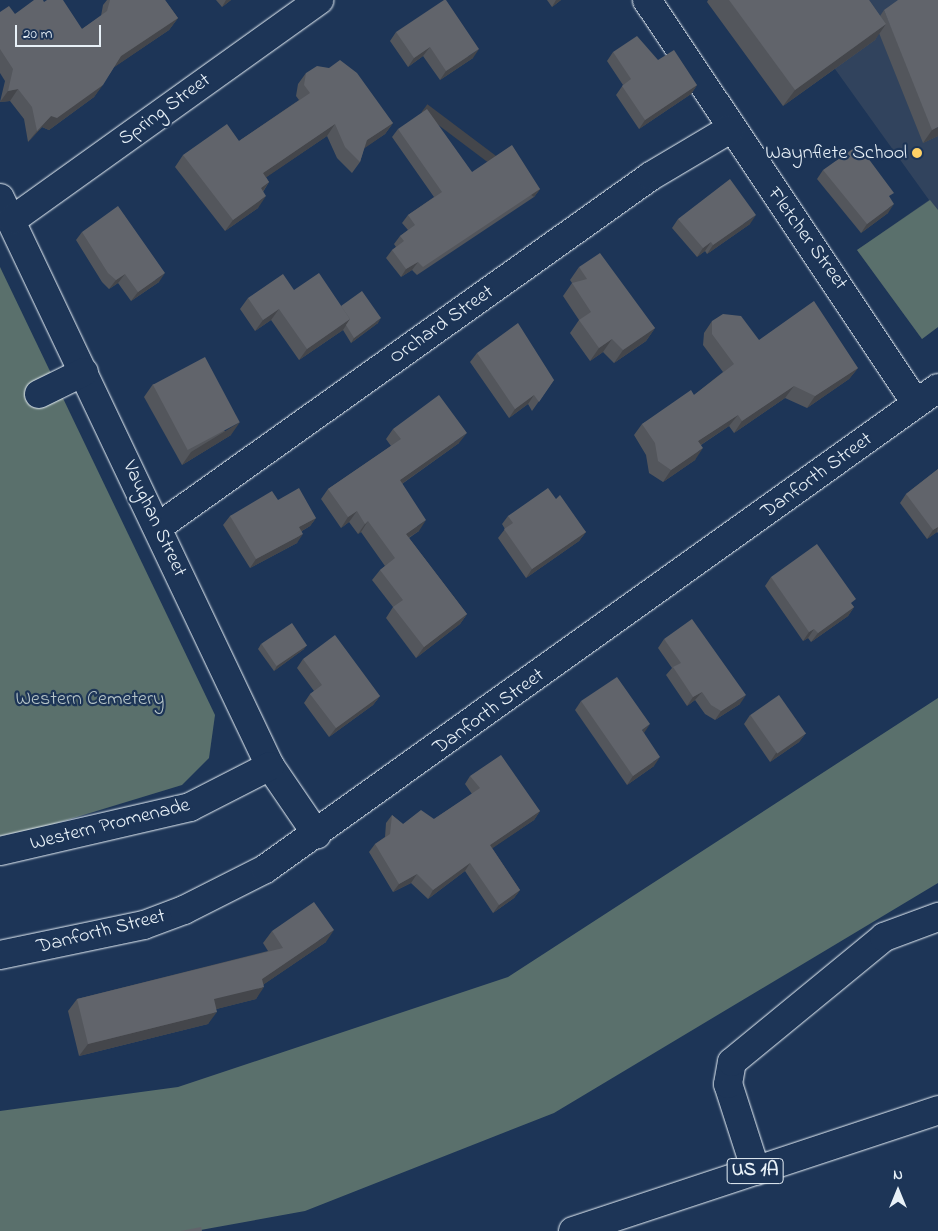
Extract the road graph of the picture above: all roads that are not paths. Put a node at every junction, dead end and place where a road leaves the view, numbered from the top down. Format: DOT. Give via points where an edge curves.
graph roads {
  1 [pos="319,0"];
  2 [pos="647,0"];
  3 [pos="730,129"];
  4 [pos="6,209"];
  5 [pos="84,372"];
  6 [pos="938,388"];
  7 [pos="38,394"];
  8 [pos="916,404"];
  9 [pos="158,527"];
  10 [pos="270,766"];
  11 [pos="317,835"];
  12 [pos="0,852"];
  13 [pos="938,917"];
  14 [pos="0,955"];
  15 [pos="938,1110"];
  16 [pos="756,1171"];
  17 [pos="573,1231"];
  1 -- 4 [label="street, Spring Street"];
  2 -- 3 [label="street, Fletcher Street"];
  3 -- 8 [label="street, Fletcher Street" via="848,296"];
  3 -- 9 [label="street, Orchard Street" via="651,176"];
  4 -- 5 [label="street, Vaughan Street"];
  5 -- 7 [label="street"];
  5 -- 9 [label="street, Vaughan Street"];
  6 -- 8 [label="street, Danforth Street"];
  8 -- 11 [label="street, Danforth Street"];
  9 -- 10 [label="street, Vaughan Street"];
  10 -- 11 [label="street, Vaughan Street"];
  10 -- 12 [label="street, Western Promenade" via="190,807"];
  11 -- 14 [label="street, Danforth Street" via="265,869 184,910 100,936"];
  13 -- 16 [label="street" via="884,938 732,1062 728,1084"];
  15 -- 16 [label="street, US 1A"];
  16 -- 17 [label="street, US 1A"];
}
